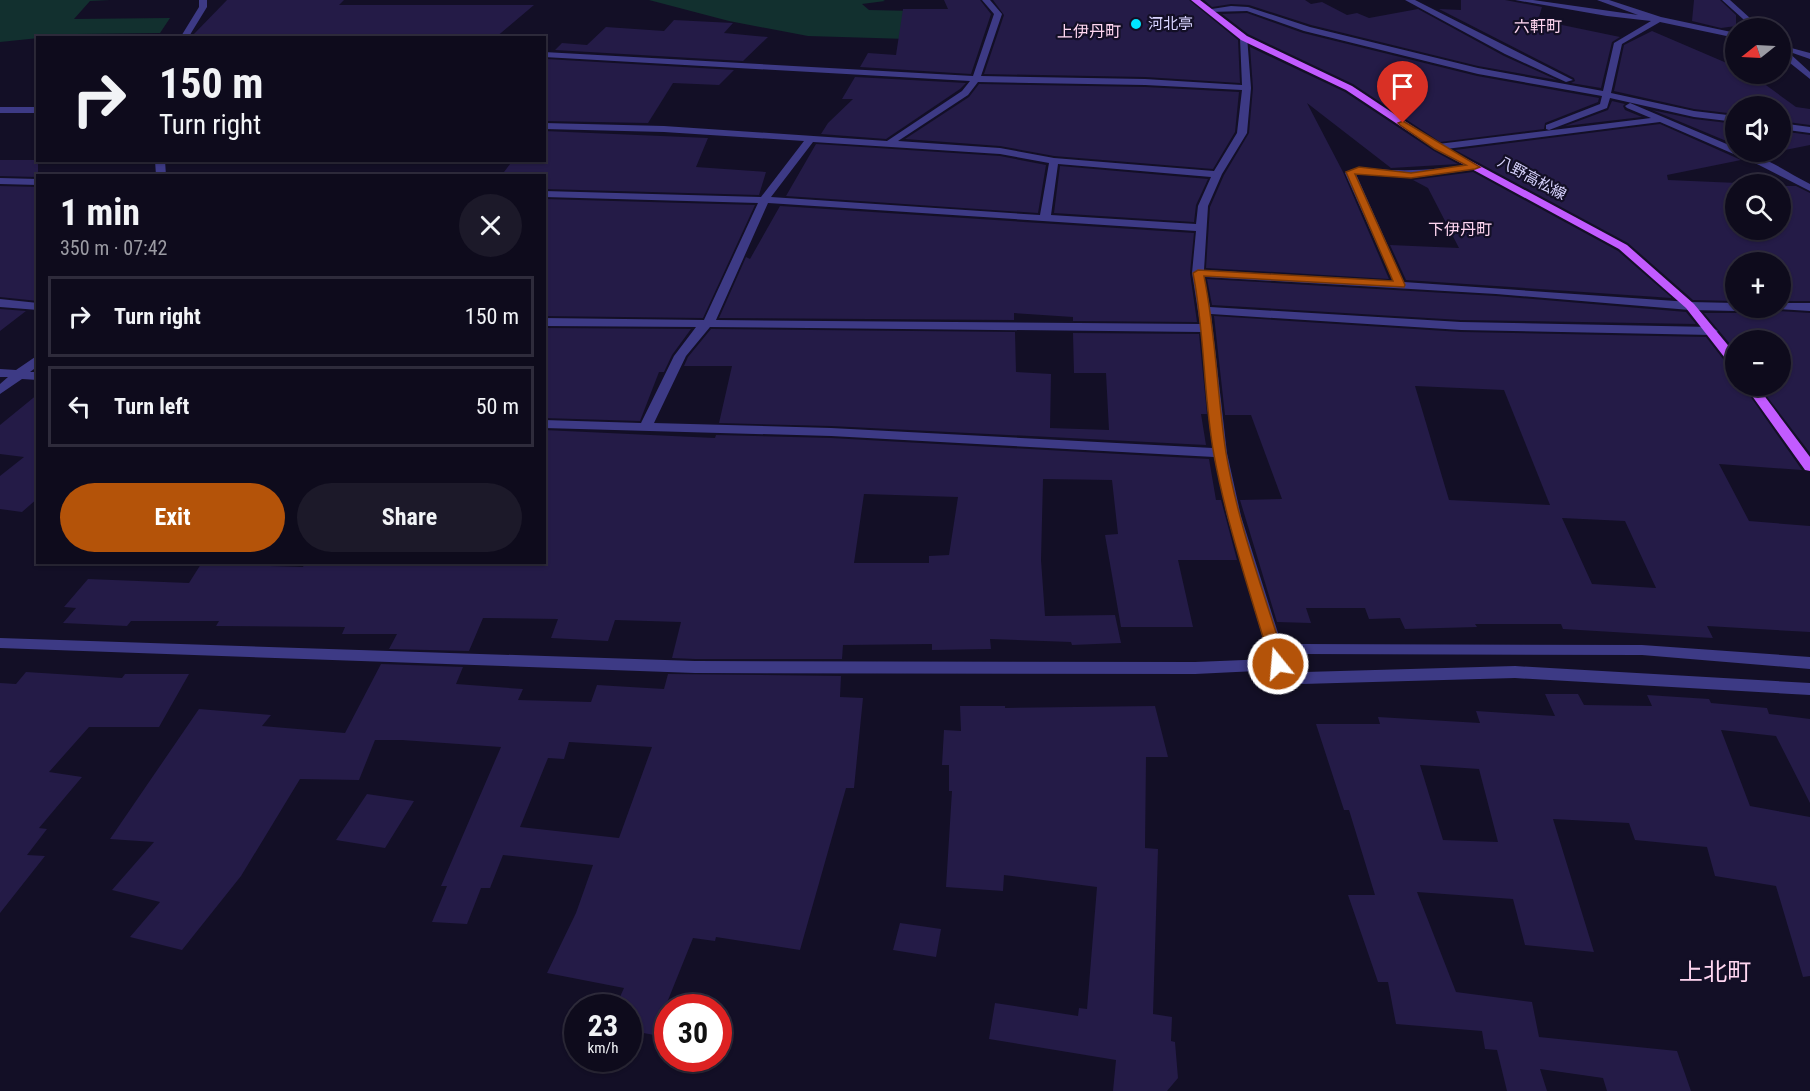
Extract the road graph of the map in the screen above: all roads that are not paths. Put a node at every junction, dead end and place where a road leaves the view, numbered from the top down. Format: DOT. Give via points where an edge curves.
graph roads {
  1 [pos="203,0"];
  2 [pos="986,0"];
  3 [pos="1195,0"];
  4 [pos="1410,0"];
  5 [pos="1519,0"];
  6 [pos="1601,0"];
  7 [pos="1726,0"];
  8 [pos="1209,10"];
  9 [pos="1746,18"];
  10 [pos="1659,19"];
  11 [pos="1725,34"];
  12 [pos="185,36"];
  13 [pos="1244,38"];
  14 [pos="1791,51"];
  15 [pos="546,54"];
  16 [pos="1810,56"];
  17 [pos="1791,58"];
  18 [pos="1810,75"];
  19 [pos="976,79"];
  20 [pos="1247,88"];
  21 [pos="1608,96"];
  22 [pos="0,110"];
  23 [pos="36,111"];
  24 [pos="1694,114"];
  25 [pos="1725,118"];
  26 [pos="1658,120"];
  27 [pos="546,126"];
  28 [pos="1791,127"];
  29 [pos="1810,130"];
  30 [pos="1526,136"];
  31 [pos="810,139"];
  32 [pos="888,144"];
  33 [pos="1438,147"];
  34 [pos="1054,160"];
  35 [pos="1475,167"];
  36 [pos="1217,174"];
  37 [pos="0,182"];
  38 [pos="36,182"];
  39 [pos="1810,188"];
  40 [pos="546,194"];
  41 [pos="764,200"];
  42 [pos="1045,218"];
  43 [pos="1201,228"];
  44 [pos="1198,273"];
  45 [pos="1400,285"];
  46 [pos="0,303"];
  47 [pos="1690,306"];
  48 [pos="36,307"];
  49 [pos="1725,307"];
  50 [pos="1791,307"];
  51 [pos="1810,307"];
  52 [pos="1205,310"];
  53 [pos="546,322"];
  54 [pos="709,322"];
  55 [pos="1207,328"];
  56 [pos="1712,331"];
  57 [pos="1725,349"];
  58 [pos="36,361"];
  59 [pos="0,374"];
  60 [pos="20,374"];
  61 [pos="36,376"];
  62 [pos="0,390"];
  63 [pos="1758,396"];
  64 [pos="546,424"];
  65 [pos="646,427"];
  66 [pos="1220,453"];
  67 [pos="1810,467"];
  68 [pos="0,643"];
  69 [pos="1810,663"];
  70 [pos="1278,664"];
  71 [pos="1810,689"];
  1 -- 12 [label="street"];
  2 -- 19 [label="street" via="998,14"];
  3 -- 8 [label="main road, 八野高松線"];
  4 -- 21 [label="street" via="1508,52"];
  5 -- 10 [label="street"];
  6 -- 10 [label="street"];
  7 -- 9 [label="street"];
  8 -- 13 [label="main road, 八野高松線"];
  8 -- 21 [label="street" via="1248,9 1306,29 1478,71"];
  10 -- 11 [label="street"];
  10 -- 21 [label="street" via="1618,43"];
  13 -- 20 [label="street"];
  13 -- 33 [label="main road, 八野高松線" via="1349,88"];
  14 -- 16 [label="street"];
  15 -- 19 [label="street"];
  17 -- 18 [label="street"];
  19 -- 20 [label="street"];
  19 -- 32 [label="street" via="966,93"];
  20 -- 36 [label="street" via="1242,133"];
  21 -- 24 [label="street"];
  21 -- 26 [label="street"];
  21 -- 30 [label="street" via="1604,106"];
  22 -- 23 [label="street"];
  24 -- 25 [label="street"];
  24 -- 26 [label="street"];
  26 -- 30 [label="street"];
  26 -- 39 [label="street" via="1762,163"];
  27 -- 31 [label="street"];
  28 -- 29 [label="street"];
  30 -- 33 [label="street"];
  31 -- 32 [label="street"];
  31 -- 41 [label="street"];
  32 -- 34 [label="street" via="1000,151"];
  33 -- 35 [label="main road, 八野高松線"];
  34 -- 36 [label="street"];
  34 -- 42 [label="street"];
  35 -- 45 [label="street" via="1411,175 1350,172"];
  35 -- 47 [label="main road, 八野高松線" via="1623,247"];
  36 -- 43 [label="street" via="1203,206"];
  37 -- 38 [label="street"];
  40 -- 41 [label="street"];
  41 -- 42 [label="street"];
  41 -- 54 [label="street"];
  42 -- 43 [label="street"];
  43 -- 44 [label="street"];
  44 -- 45 [label="street"];
  44 -- 52 [label="street"];
  45 -- 47 [label="street"];
  46 -- 48 [label="street"];
  47 -- 49 [label="street"];
  47 -- 56 [label="main road, 八野高松線"];
  50 -- 51 [label="street"];
  52 -- 55 [label="street"];
  52 -- 56 [label="street" via="1461,326"];
  53 -- 54 [label="street"];
  54 -- 55 [label="street"];
  54 -- 65 [label="street" via="695,332"];
  55 -- 66 [label="street"];
  56 -- 57 [label="main road, 八野高松線"];
  58 -- 60 [label="street"];
  59 -- 60 [label="street"];
  60 -- 61 [label="street"];
  60 -- 62 [label="street"];
  63 -- 67 [label="main road"];
  64 -- 65 [label="street"];
  65 -- 66 [label="street" via="831,432"];
  66 -- 70 [label="street" via="1234,516"];
  68 -- 70 [label="street" via="695,667 1195,668"];
  69 -- 70 [label="street" via="1642,650 1299,649"];
  70 -- 71 [label="street" via="1302,678 1515,672"];
}
